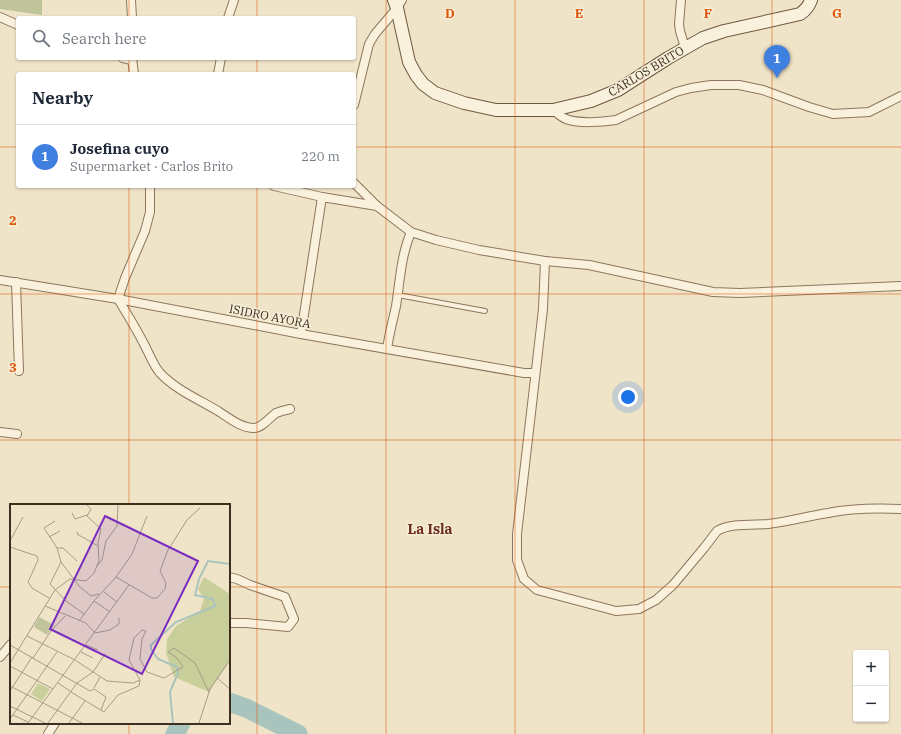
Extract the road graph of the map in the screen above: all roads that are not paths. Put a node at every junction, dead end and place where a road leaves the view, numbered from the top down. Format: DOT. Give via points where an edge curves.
graph roads {
  1 [pos="131,0"];
  2 [pos="234,0"];
  3 [pos="681,0"];
  4 [pos="811,0"];
  5 [pos="398,3"];
  6 [pos="132,16"];
  7 [pos="229,16"];
  8 [pos="0,17"];
  9 [pos="16,24"];
  10 [pos="685,48"];
  11 [pos="132,60"];
  12 [pos="221,60"];
  13 [pos="134,72"];
  14 [pos="218,72"];
  15 [pos="356,96"];
  16 [pos="901,96"];
  17 [pos="553,110"];
  18 [pos="356,184"];
  19 [pos="150,188"];
  20 [pos="283,188"];
  21 [pos="322,197"];
  22 [pos="378,206"];
  23 [pos="411,232"];
  24 [pos="545,260"];
  25 [pos="0,280"];
  26 [pos="16,282"];
  27 [pos="901,286"];
  28 [pos="398,295"];
  29 [pos="118,299"];
  30 [pos="485,311"];
  31 [pos="301,334"];
  32 [pos="387,349"];
  33 [pos="19,371"];
  34 [pos="535,373"];
  35 [pos="290,409"];
  36 [pos="0,432"];
  37 [pos="17,434"];
  38 [pos="901,509"];
  39 [pos="230,577"];
  40 [pos="230,624"];
  41 [pos="10,645"];
  42 [pos="0,657"];
  43 [pos="54,724"];
  44 [pos="48,734"];
  1 -- 6 [label="street"];
  2 -- 7 [label="street"];
  3 -- 10 [label="street" via="679,24"];
  4 -- 10 [label="street, CARLOS BRITO" via="805,11 800,14 724,31 702,38"];
  5 -- 15 [label="street" via="369,44"];
  5 -- 17 [label="street, CARLOS BRITO" via="409,62 416,75 435,93 496,110"];
  8 -- 9 [label="street"];
  10 -- 17 [label="street, CARLOS BRITO" via="618,90 591,101"];
  11 -- 13 [label="street"];
  12 -- 14 [label="street"];
  16 -- 17 [label="street" via="869,112 833,114 763,90 739,85 711,85 676,92 616,120 606,122 574,121"];
  18 -- 22 [label="street"];
  19 -- 29 [label="street" via="150,212"];
  20 -- 21 [label="street"];
  21 -- 22 [label="street"];
  21 -- 31 [label="street"];
  22 -- 23 [label="street"];
  23 -- 24 [label="street" via="479,250"];
  23 -- 28 [label="street" via="403,258"];
  24 -- 27 [label="street" via="589,265 713,292"];
  24 -- 34 [label="street" via="543,309"];
  25 -- 26 [label="street, ISIDRO AYORA"];
  26 -- 29 [label="street, ISIDRO AYORA"];
  26 -- 33 [label="street"];
  28 -- 30 [label="lane"];
  28 -- 32 [label="street"];
  29 -- 31 [label="street, ISIDRO AYORA"];
  29 -- 35 [label="street" via="159,372 181,390 243,426 252,428 257,428 276,413"];
  31 -- 32 [label="street, ISIDRO AYORA"];
  32 -- 34 [label="street, ISIDRO AYORA"];
  34 -- 38 [label="street" via="517,534 517,560 524,579 537,590 616,611 639,609 656,600 673,585 720,529 769,524 830,512"];
  36 -- 37 [label="street"];
  39 -- 40 [label="street" via="285,597 294,619 288,627"];
  41 -- 42 [label="street"];
  43 -- 44 [label="street"];
}
